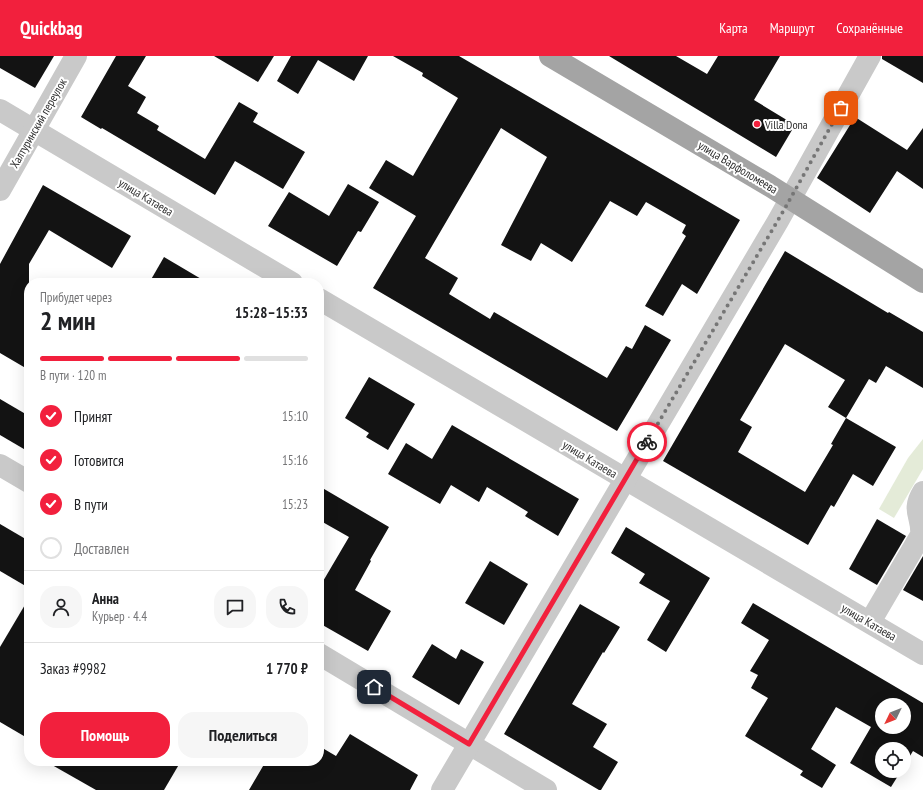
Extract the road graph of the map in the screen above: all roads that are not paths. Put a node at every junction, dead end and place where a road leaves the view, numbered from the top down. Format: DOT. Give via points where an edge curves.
graph roads {
  1 [pos="76,56"];
  2 [pos="550,56"];
  3 [pos="870,56"];
  4 [pos="0,110"];
  5 [pos="34,131"];
  6 [pos="0,190"];
  7 [pos="790,199"];
  8 [pos="284,278"];
  9 [pos="923,282"];
  10 [pos="324,302"];
  11 [pos="0,465"];
  12 [pos="24,479"];
  13 [pos="625,479"];
  14 [pos="923,492"];
  15 [pos="870,622"];
  16 [pos="923,654"];
  17 [pos="324,657"];
  18 [pos="469,744"];
  19 [pos="442,790"];
  20 [pos="546,790"];
  1 -- 5 [label="street, Халтуринский переулок"];
  2 -- 7 [label="main road, улица Варфоломеева"];
  3 -- 7 [label="street"];
  4 -- 5 [label="street, улица Катаева"];
  5 -- 6 [label="street, Халтуринский переулок"];
  5 -- 8 [label="street, улица Катаева"];
  7 -- 9 [label="main road, улица Варфоломеева"];
  7 -- 13 [label="street"];
  10 -- 13 [label="street, улица Катаева"];
  11 -- 12 [label="street"];
  13 -- 15 [label="street, улица Катаева"];
  13 -- 18 [label="street"];
  14 -- 15 [label="street" via="918,503 923,530 921,535"];
  15 -- 16 [label="street, улица Катаева"];
  17 -- 18 [label="street"];
  18 -- 19 [label="street"];
  18 -- 20 [label="street"];
}
